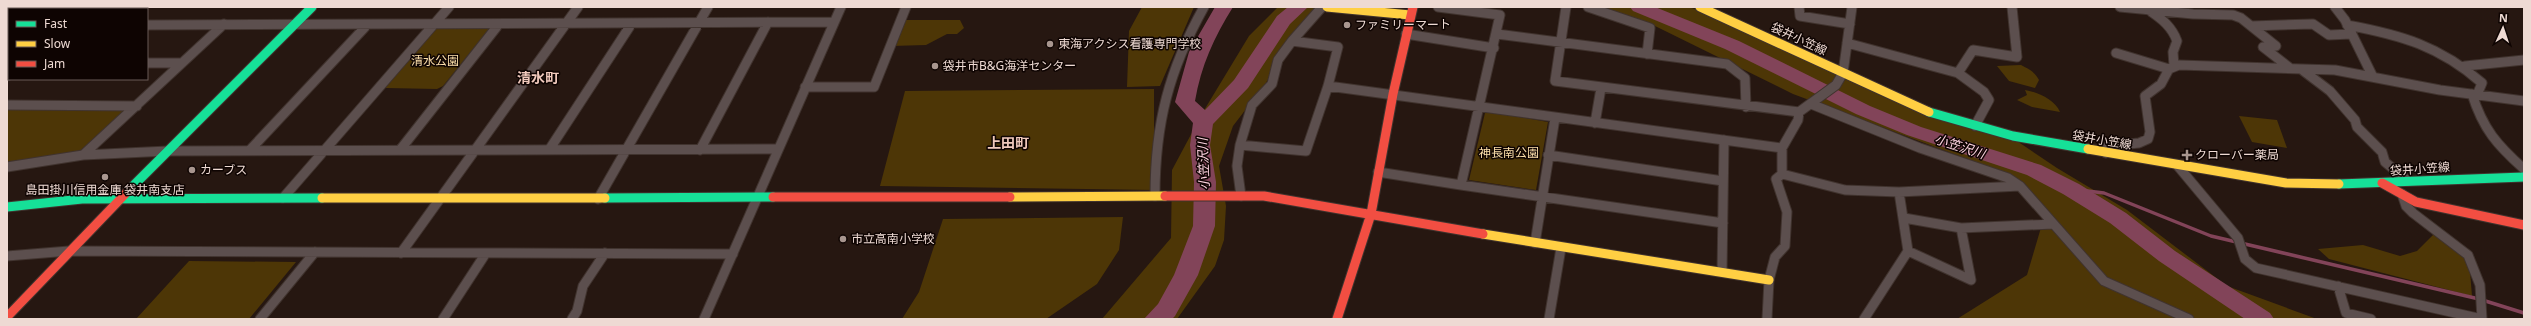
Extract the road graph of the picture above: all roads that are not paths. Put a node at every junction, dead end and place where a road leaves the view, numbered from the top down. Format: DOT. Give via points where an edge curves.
graph roads {
  1 [pos="312,7"];
  2 [pos="449,7"];
  3 [pos="578,7"];
  4 [pos="708,7"];
  5 [pos="841,7"];
  6 [pos="906,7"];
  7 [pos="1204,7"];
  8 [pos="1322,7"];
  9 [pos="1327,7"];
  10 [pos="1438,7"];
  11 [pos="1566,7"];
  12 [pos="1588,7"];
  13 [pos="1700,7"];
  14 [pos="1799,7"];
  15 [pos="1852,7"];
  16 [pos="2012,7"];
  17 [pos="2120,7"];
  18 [pos="2335,7"];
  19 [pos="1474,9"];
  20 [pos="1710,9"];
  21 [pos="2148,9"];
  22 [pos="1412,11"];
  23 [pos="699,22"];
  24 [pos="768,22"];
  25 [pos="834,22"];
  26 [pos="434,23"];
  27 [pos="567,23"];
  28 [pos="632,23"];
  29 [pos="224,24"];
  30 [pos="499,24"];
  31 [pos="1850,24"];
  32 [pos="2347,24"];
  33 [pos="148,25"];
  34 [pos="294,25"];
  35 [pos="367,25"];
  36 [pos="2251,26"];
  37 [pos="1406,34"];
  38 [pos="1497,34"];
  39 [pos="2351,34"];
  40 [pos="1292,41"];
  41 [pos="1561,42"];
  42 [pos="1847,42"];
  43 [pos="1494,48"];
  44 [pos="1647,54"];
  45 [pos="2116,54"];
  46 [pos="2524,60"];
  47 [pos="182,63"];
  48 [pos="148,64"];
  49 [pos="2465,66"];
  50 [pos="2172,68"];
  51 [pos="2290,68"];
  52 [pos="2301,68"];
  53 [pos="1843,73"];
  54 [pos="1958,73"];
  55 [pos="2372,76"];
  56 [pos="805,86"];
  57 [pos="1328,86"];
  58 [pos="1601,88"];
  59 [pos="1393,94"];
  60 [pos="2474,94"];
  61 [pos="2524,101"];
  62 [pos="1812,103"];
  63 [pos="7,105"];
  64 [pos="137,106"];
  65 [pos="1746,107"];
  66 [pos="1480,108"];
  67 [pos="1799,112"];
  68 [pos="1555,118"];
  69 [pos="1595,123"];
  70 [pos="1975,126"];
  71 [pos="1724,140"];
  72 [pos="1240,145"];
  73 [pos="1782,148"];
  74 [pos="324,150"];
  75 [pos="400,150"];
  76 [pos="477,150"];
  77 [pos="549,150"];
  78 [pos="628,150"];
  79 [pos="700,150"];
  80 [pos="777,150"];
  81 [pos="168,151"];
  82 [pos="249,151"];
  83 [pos="2106,153"];
  84 [pos="1548,154"];
  85 [pos="83,155"];
  86 [pos="2177,165"];
  87 [pos="7,167"];
  88 [pos="2524,169"];
  89 [pos="1378,172"];
  90 [pos="1782,174"];
  91 [pos="2524,177"];
  92 [pos="1723,181"];
  93 [pos="2408,182"];
  94 [pos="2382,184"];
  95 [pos="1460,185"];
  96 [pos="2020,186"];
  97 [pos="1899,192"];
  98 [pos="2402,194"];
  99 [pos="1158,196"];
  100 [pos="1241,196"];
  101 [pos="1542,196"];
  102 [pos="121,198"];
  103 [pos="284,198"];
  104 [pos="756,198"];
  105 [pos="440,199"];
  106 [pos="598,199"];
  107 [pos="7,207"];
  108 [pos="1371,214"];
  109 [pos="1904,218"];
  110 [pos="1723,223"];
  111 [pos="2053,224"];
  112 [pos="2524,225"];
  113 [pos="1961,228"];
  114 [pos="1535,243"];
  115 [pos="1561,248"];
  116 [pos="69,251"];
  117 [pos="1908,251"];
  118 [pos="315,252"];
  119 [pos="400,253"];
  120 [pos="486,253"];
  121 [pos="604,253"];
  122 [pos="733,254"];
  123 [pos="7,256"];
  124 [pos="1722,272"];
  125 [pos="1769,280"];
  126 [pos="2338,286"];
  127 [pos="7,317"];
  128 [pos="260,319"];
  129 [pos="443,319"];
  130 [pos="572,319"];
  131 [pos="704,319"];
  132 [pos="1337,319"];
  133 [pos="1549,319"];
  134 [pos="1767,319"];
  135 [pos="1864,319"];
  136 [pos="2190,319"];
  137 [pos="2371,319"];
  138 [pos="2482,319"];
  1 -- 34 [label="street"];
  2 -- 26 [label="street"];
  3 -- 27 [label="street"];
  4 -- 23 [label="street"];
  5 -- 25 [label="street"];
  6 -- 56 [label="street" via="874,87"];
  7 -- 99 [label="street" via="1179,50 1169,77 1156,129"];
  8 -- 40 [label="street"];
  9 -- 22 [label="street"];
  10 -- 19 [label="street"];
  11 -- 41 [label="street"];
  12 -- 44 [label="street" via="1650,28"];
  13 -- 20 [label="street, 袋井小笠線"];
  14 -- 31 [label="street" via="1800,16"];
  15 -- 31 [label="street"];
  16 -- 54 [label="street" via="2017,57 1973,50"];
  17 -- 21 [label="street"];
  18 -- 32 [label="street"];
  19 -- 38 [label="street" via="1500,15"];
  20 -- 53 [label="street, 袋井小笠線"];
  21 -- 36 [label="street" via="2234,15"];
  21 -- 50 [label="street" via="2168,23 2175,34 2177,41"];
  22 -- 37 [label="street"];
  23 -- 24 [label="street"];
  23 -- 28 [label="street"];
  23 -- 78 [label="street"];
  24 -- 25 [label="street"];
  24 -- 79 [label="street"];
  25 -- 56 [label="street"];
  26 -- 30 [label="street"];
  26 -- 35 [label="street"];
  26 -- 74 [label="street"];
  27 -- 28 [label="street"];
  27 -- 30 [label="street"];
  27 -- 76 [label="street"];
  28 -- 77 [label="street"];
  29 -- 33 [label="street"];
  29 -- 34 [label="street"];
  29 -- 47 [label="street"];
  30 -- 75 [label="street"];
  31 -- 42 [label="street"];
  32 -- 39 [label="street"];
  32 -- 49 [label="street" via="2415,40 2439,50"];
  34 -- 35 [label="street"];
  34 -- 81 [label="street"];
  35 -- 82 [label="street"];
  36 -- 39 [label="street" via="2316,25 2329,35"];
  36 -- 51 [label="street" via="2276,46 2263,47"];
  37 -- 43 [label="street"];
  37 -- 59 [label="street"];
  38 -- 41 [label="street"];
  38 -- 43 [label="street"];
  39 -- 55 [label="street"];
  40 -- 57 [label="street" via="1338,47"];
  40 -- 72 [label="street" via="1278,60 1272,84 1252,105"];
  41 -- 44 [label="street"];
  41 -- 58 [label="street" via="1555,82"];
  42 -- 53 [label="street"];
  42 -- 54 [label="street"];
  43 -- 66 [label="street"];
  44 -- 65 [label="street" via="1727,64 1745,78"];
  45 -- 50 [label="street"];
  46 -- 49 [label="street"];
  47 -- 48 [label="street"];
  47 -- 64 [label="street"];
  49 -- 60 [label="street" via="2482,83"];
  50 -- 51 [label="street"];
  50 -- 83 [label="street" via="2161,84 2145,96 2150,132 2148,138 2139,143 2108,146"];
  51 -- 52 [label="street"];
  52 -- 55 [label="street"];
  52 -- 93 [label="street" via="2330,91 2355,120 2357,127 2382,152 2385,162"];
  53 -- 62 [label="street" via="1836,86"];
  53 -- 70 [label="street, 袋井小笠線" via="1931,113"];
  54 -- 70 [label="street" via="1984,92 1989,100"];
  55 -- 60 [label="street"];
  56 -- 80 [label="street"];
  57 -- 59 [label="street"];
  57 -- 72 [label="street" via="1306,151"];
  58 -- 65 [label="street"];
  58 -- 69 [label="street"];
  59 -- 66 [label="street"];
  59 -- 89 [label="street"];
  60 -- 61 [label="street"];
  60 -- 88 [label="street" via="2480,121 2493,141"];
  62 -- 67 [label="street"];
  62 -- 96 [label="street" via="1920,148 2008,178"];
  63 -- 64 [label="street"];
  64 -- 85 [label="street"];
  65 -- 67 [label="street"];
  66 -- 68 [label="street"];
  66 -- 95 [label="street"];
  67 -- 73 [label="street" via="1798,120"];
  68 -- 69 [label="street"];
  68 -- 84 [label="street"];
  69 -- 71 [label="street"];
  70 -- 83 [label="street, 袋井小笠線" via="2013,136"];
  71 -- 73 [label="street"];
  71 -- 92 [label="street"];
  72 -- 100 [label="street" via="1237,166"];
  73 -- 90 [label="street"];
  74 -- 75 [label="street"];
  74 -- 82 [label="street"];
  74 -- 103 [label="street"];
  75 -- 76 [label="street"];
  76 -- 77 [label="street"];
  76 -- 105 [label="street"];
  77 -- 78 [label="street"];
  78 -- 79 [label="street"];
  78 -- 106 [label="street"];
  79 -- 80 [label="street"];
  80 -- 104 [label="street"];
  81 -- 82 [label="street"];
  81 -- 85 [label="street"];
  81 -- 102 [label="street"];
  83 -- 86 [label="street, 袋井小笠線"];
  84 -- 92 [label="street"];
  84 -- 101 [label="street"];
  85 -- 87 [label="street"];
  86 -- 94 [label="street, 袋井小笠線" via="2286,183 2329,186"];
  86 -- 126 [label="street" via="2238,238 2245,259 2256,268"];
  89 -- 95 [label="street"];
  89 -- 108 [label="street"];
  90 -- 97 [label="street" via="1845,190"];
  90 -- 125 [label="street" via="1776,179 1788,212 1785,246 1775,257"];
  91 -- 93 [label="street, 袋井小笠線"];
  92 -- 110 [label="street"];
  93 -- 94 [label="street, 袋井小笠線"];
  94 -- 98 [label="street"];
  95 -- 101 [label="street"];
  96 -- 97 [label="street"];
  96 -- 111 [label="street"];
  97 -- 109 [label="street"];
  98 -- 112 [label="street" via="2416,202"];
  98 -- 138 [label="street" via="2406,206 2413,213 2468,254 2480,285"];
  99 -- 100 [label="street"];
  99 -- 104 [label="street"];
  100 -- 108 [label="street" via="1264,196"];
  101 -- 110 [label="street"];
  101 -- 114 [label="street"];
  102 -- 103 [label="street"];
  102 -- 107 [label="street" via="82,199"];
  102 -- 116 [label="street"];
  103 -- 105 [label="street"];
  104 -- 106 [label="street"];
  104 -- 122 [label="street"];
  105 -- 106 [label="street"];
  105 -- 119 [label="street"];
  108 -- 114 [label="street"];
  108 -- 132 [label="street"];
  109 -- 113 [label="street"];
  109 -- 117 [label="street"];
  110 -- 124 [label="street"];
  111 -- 113 [label="street"];
  111 -- 136 [label="street" via="2104,281"];
  113 -- 117 [label="street" via="1971,280"];
  114 -- 115 [label="street"];
  115 -- 124 [label="street"];
  115 -- 133 [label="street"];
  116 -- 118 [label="street"];
  116 -- 123 [label="street"];
  116 -- 127 [label="street"];
  117 -- 135 [label="street"];
  118 -- 119 [label="street"];
  118 -- 128 [label="street"];
  119 -- 120 [label="street"];
  120 -- 121 [label="street"];
  120 -- 129 [label="street"];
  121 -- 122 [label="street"];
  121 -- 130 [label="street" via="583,286 577,311"];
  122 -- 131 [label="street"];
  124 -- 125 [label="street"];
  125 -- 134 [label="street"];
  126 -- 137 [label="street" via="2346,314"];
  126 -- 138 [label="street"];
}
